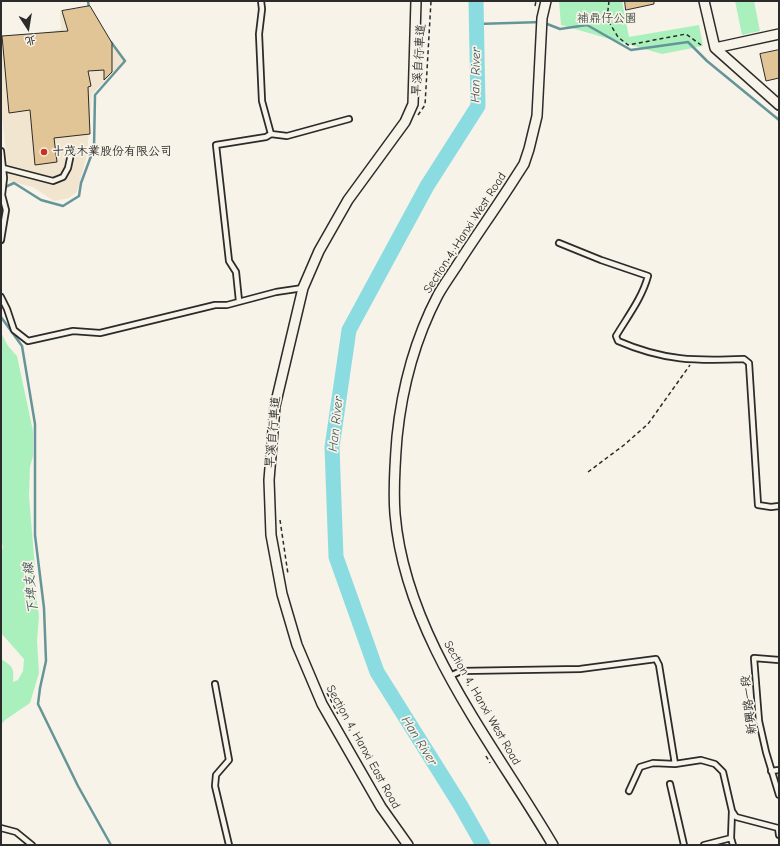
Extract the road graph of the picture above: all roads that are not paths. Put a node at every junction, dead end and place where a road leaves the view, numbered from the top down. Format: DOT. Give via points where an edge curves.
graph roads {
  1 [pos="261,1"];
  2 [pos="416,1"];
  3 [pos="546,1"];
  4 [pos="704,1"];
  5 [pos="779,34"];
  6 [pos="715,48"];
  7 [pos="779,105"];
  8 [pos="349,119"];
  9 [pos="271,134"];
  10 [pos="72,149"];
  11 [pos="1,151"];
  12 [pos="3,168"];
  13 [pos="1,240"];
  14 [pos="559,242"];
  15 [pos="303,288"];
  16 [pos="1,297"];
  17 [pos="239,301"];
  18 [pos="779,506"];
  19 [pos="779,660"];
  20 [pos="450,676"];
  21 [pos="215,684"];
  22 [pos="675,764"];
  23 [pos="779,770"];
  24 [pos="771,771"];
  25 [pos="670,784"];
  26 [pos="629,790"];
  27 [pos="779,795"];
  28 [pos="732,811"];
  29 [pos="779,827"];
  30 [pos="1,828"];
  31 [pos="779,835"];
  32 [pos="731,838"];
  33 [pos="32,845"];
  34 [pos="229,845"];
  35 [pos="408,845"];
  36 [pos="553,845"];
  37 [pos="684,845"];
  38 [pos="704,845"];
  39 [pos="733,845"];
  1 -- 9 [label="lane" via="259,34 262,101"];
  2 -- 15 [label="street, Section 4, Hanxi East Road" via="413,104 405,122 348,200 319,251"];
  3 -- 20 [label="street, Section 4, Hanxi West Road" via="542,22 537,116 524,164 438,295 412,360 399,419 394,485 399,542 417,610"];
  4 -- 6 [label="street"];
  5 -- 6 [label="street"];
  6 -- 7 [label="street"];
  8 -- 9 [label="lane" via="287,136"];
  9 -- 17 [label="lane" via="266,137 216,144 229,261 236,272"];
  10 -- 12 [label="lane" via="64,177 52,181"];
  11 -- 12 [label="lane"];
  12 -- 13 [label="lane" via="2,195 6,210"];
  14 -- 18 [label="lane" via="648,276 637,304 616,336 618,341 663,356 693,360 744,359 749,363 758,504"];
  15 -- 17 [label="lane"];
  15 -- 35 [label="street, Section 4, Hanxi East Road" via="275,406 269,480 271,535 282,594 297,645 322,704 381,807"];
  16 -- 17 [label="lane" via="14,330 28,341 73,331 100,333"];
  19 -- 24 [label="lane, 新興路一段" via="754,658 758,720"];
  20 -- 22 [label="lane" via="461,671 580,669 656,659"];
  20 -- 36 [label="street, Section 4, Hanxi West Road" via="486,739"];
  21 -- 34 [label="lane" via="229,760 216,775 215,786"];
  22 -- 26 [label="lane" via="653,763 640,767"];
  22 -- 28 [label="lane" via="701,760 715,764 723,772"];
  23 -- 24 [label="lane"];
  24 -- 27 [label="lane, 新興路一段"];
  25 -- 37 [label="lane"];
  28 -- 29 [label="lane" via="736,817"];
  28 -- 32 [label="lane"];
  29 -- 31 [label="lane"];
  30 -- 33 [label="lane" via="16,832"];
  32 -- 38 [label="lane"];
  32 -- 39 [label="lane"];
}
